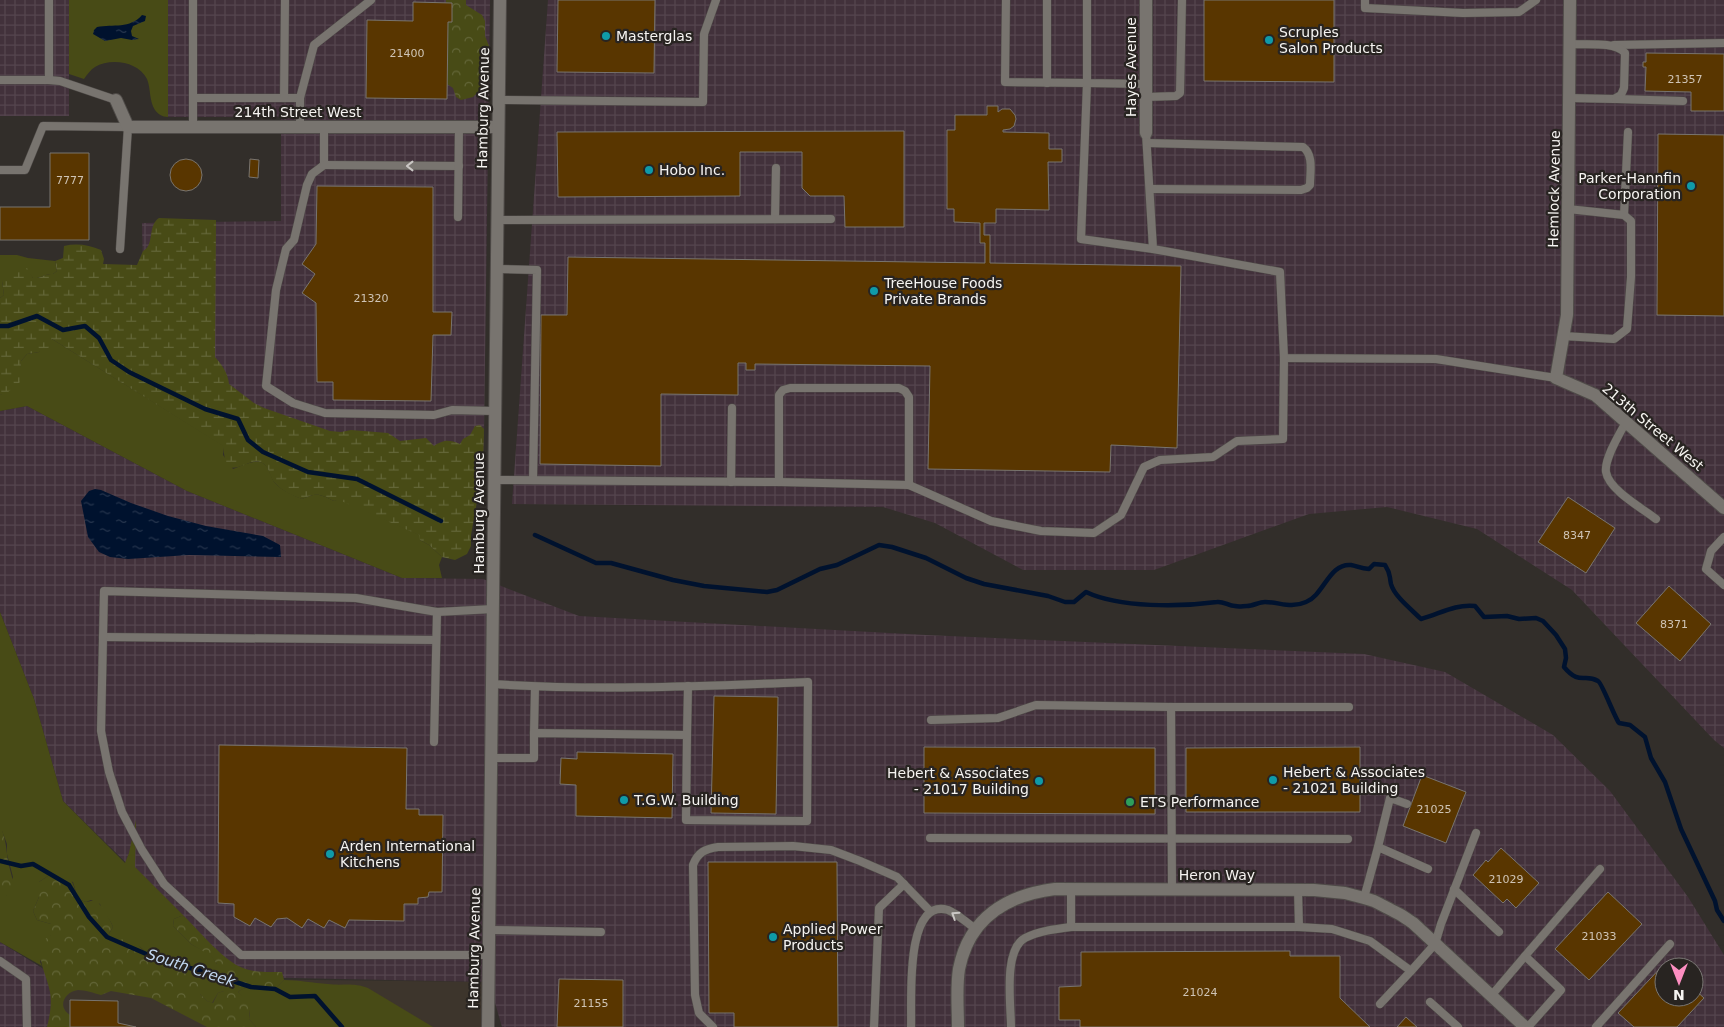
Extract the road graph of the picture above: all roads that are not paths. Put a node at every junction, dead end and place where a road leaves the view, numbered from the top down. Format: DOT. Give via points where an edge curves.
graph roads {
  1 [pos="49,0"];
  2 [pos="194,0"];
  3 [pos="285,0"];
  4 [pos="372,0"];
  5 [pos="500,0"];
  6 [pos="716,0"];
  7 [pos="1006,0"];
  8 [pos="1047,0"];
  9 [pos="1087,0"];
  10 [pos="1146,0"];
  11 [pos="1182,0"];
  12 [pos="1365,0"];
  13 [pos="1536,0"];
  14 [pos="1570,0"];
  15 [pos="1724,43"];
  16 [pos="1570,44"];
  17 [pos="1612,45"];
  18 [pos="0,80"];
  19 [pos="49,80"];
  20 [pos="1047,83"];
  21 [pos="1087,83"];
  22 [pos="1146,90"];
  23 [pos="194,98"];
  24 [pos="284,98"];
  25 [pos="300,98"];
  26 [pos="1570,98"];
  27 [pos="1614,99"];
  28 [pos="116,100"];
  29 [pos="498,100"];
  30 [pos="1683,101"];
  31 [pos="128,127"];
  32 [pos="193,127"];
  33 [pos="300,127"];
  34 [pos="324,127"];
  35 [pos="459,127"];
  36 [pos="498,127"];
  37 [pos="1628,132"];
  38 [pos="1147,138"];
  39 [pos="324,165"];
  40 [pos="459,166"];
  41 [pos="776,168"];
  42 [pos="0,170"];
  43 [pos="1150,189"];
  44 [pos="1568,209"];
  45 [pos="1624,215"];
  46 [pos="458,217"];
  47 [pos="775,219"];
  48 [pos="831,219"];
  49 [pos="497,220"];
  50 [pos="1153,249"];
  51 [pos="120,250"];
  52 [pos="496,269"];
  53 [pos="1563,336"];
  54 [pos="1284,358"];
  55 [pos="1556,378"];
  56 [pos="732,408"];
  57 [pos="494,411"];
  58 [pos="1626,422"];
  59 [pos="494,480"];
  60 [pos="533,480"];
  61 [pos="731,482"];
  62 [pos="779,482"];
  63 [pos="909,485"];
  64 [pos="1724,508"];
  65 [pos="1656,519"];
  66 [pos="1724,537"];
  67 [pos="1724,585"];
  68 [pos="493,609"];
  69 [pos="437,612"];
  70 [pos="103,637"];
  71 [pos="436,640"];
  72 [pos="492,684"];
  73 [pos="535,686"];
  74 [pos="688,686"];
  75 [pos="1171,707"];
  76 [pos="1349,707"];
  77 [pos="931,720"];
  78 [pos="534,733"];
  79 [pos="687,735"];
  80 [pos="434,742"];
  81 [pos="492,758"];
  82 [pos="1407,804"];
  83 [pos="1476,833"];
  84 [pos="930,838"];
  85 [pos="1171,838"];
  86 [pos="1348,839"];
  87 [pos="1378,847"];
  88 [pos="1428,869"];
  89 [pos="1600,869"];
  90 [pos="904,884"];
  91 [pos="1070,889"];
  92 [pos="1172,889"];
  93 [pos="1454,889"];
  94 [pos="1298,890"];
  95 [pos="1364,898"];
  96 [pos="930,911"];
  97 [pos="1070,927"];
  98 [pos="1299,927"];
  99 [pos="490,930"];
  100 [pos="976,930"];
  101 [pos="601,932"];
  102 [pos="1499,932"];
  103 [pos="1435,944"];
  104 [pos="1670,944"];
  105 [pos="489,955"];
  106 [pos="1524,956"];
  107 [pos="0,961"];
  108 [pos="1411,971"];
  109 [pos="1491,996"];
  110 [pos="1430,1002"];
  111 [pos="1380,1004"];
  112 [pos="26,1027"];
  113 [pos="488,1027"];
  114 [pos="713,1027"];
  115 [pos="874,1027"];
  116 [pos="911,1027"];
  117 [pos="958,1027"];
  118 [pos="1012,1027"];
  119 [pos="1458,1027"];
  120 [pos="1526,1027"];
  121 [pos="1596,1027"];
  1 -- 19 [label="lane"];
  2 -- 23 [label="lane"];
  3 -- 24 [label="lane"];
  4 -- 25 [label="lane" via="314,45"];
  5 -- 29 [label="street, Hamburg Avenue"];
  6 -- 29 [label="lane" via="704,34 703,102"];
  7 -- 20 [label="lane" via="1005,82"];
  8 -- 20 [label="lane"];
  9 -- 21 [label="lane"];
  10 -- 22 [label="street, Hayes Avenue"];
  11 -- 22 [label="lane" via="1180,93 1176,96"];
  12 -- 13 [label="lane" via="1365,8 1463,13 1519,12"];
  14 -- 16 [label="street, Hemlock Avenue"];
  15 -- 17 [label="lane"];
  16 -- 17 [label="lane"];
  16 -- 26 [label="street, Hemlock Avenue"];
  17 -- 27 [label="lane" via="1625,53 1624,88"];
  18 -- 19 [label="lane"];
  19 -- 28 [label="lane"];
  20 -- 21 [label="lane"];
  21 -- 22 [label="lane"];
  21 -- 50 [label="lane" via="1081,239"];
  22 -- 38 [label="street, Hayes Avenue"];
  23 -- 24 [label="lane"];
  23 -- 32 [label="lane"];
  24 -- 25 [label="lane"];
  25 -- 33 [label="lane"];
  26 -- 27 [label="lane"];
  26 -- 44 [label="street, Hemlock Avenue"];
  27 -- 30 [label="lane"];
  28 -- 31 [label="street"];
  29 -- 36 [label="street, Hamburg Avenue"];
  31 -- 32 [label="street, 214th Street West"];
  31 -- 42 [label="lane" via="43,126 25,170"];
  31 -- 51 [label="lane"];
  32 -- 33 [label="street, 214th Street West"];
  33 -- 34 [label="street, 214th Street West"];
  34 -- 35 [label="street, 214th Street West"];
  34 -- 39 [label="lane"];
  35 -- 36 [label="street, 214th Street West"];
  35 -- 40 [label="lane"];
  36 -- 49 [label="street, Hamburg Avenue"];
  37 -- 45 [label="lane"];
  38 -- 43 [label="lane"];
  38 -- 43 [label="lane" via="1303,147 1310,157 1310,185 1301,190"];
  40 -- 39 [label="lane, one-way"];
  39 -- 57 [label="lane" via="312,174 307,185 294,240 286,250 276,290 266,386 293,403 326,413 434,416 452,410"];
  40 -- 46 [label="lane"];
  41 -- 47 [label="lane"];
  43 -- 50 [label="lane"];
  44 -- 45 [label="lane"];
  44 -- 53 [label="street, Hemlock Avenue" via="1567,315"];
  45 -- 53 [label="lane" via="1631,221 1627,329 1614,339"];
  47 -- 48 [label="lane"];
  47 -- 49 [label="lane"];
  49 -- 52 [label="street, Hamburg Avenue"];
  50 -- 54 [label="lane" via="1280,272"];
  52 -- 57 [label="street, Hamburg Avenue"];
  52 -- 60 [label="lane" via="537,270"];
  53 -- 55 [label="street, Hemlock Avenue"];
  54 -- 55 [label="lane" via="1436,359"];
  54 -- 63 [label="lane" via="1283,439 1236,441 1213,457 1160,460 1144,467 1121,515 1094,533 1041,532 991,521"];
  55 -- 58 [label="street, 213th Street West" via="1594,395"];
  56 -- 61 [label="lane"];
  57 -- 59 [label="street, Hamburg Avenue"];
  58 -- 64 [label="street, 213th Street West"];
  58 -- 65 [label="lane" via="1613,444 1606,471 1611,484"];
  59 -- 60 [label="lane"];
  59 -- 68 [label="street, Hamburg Avenue"];
  60 -- 61 [label="lane"];
  61 -- 62 [label="lane"];
  62 -- 63 [label="lane"];
  62 -- 63 [label="lane" via="779,395 783,390 899,388 909,397"];
  66 -- 67 [label="lane" via="1711,551 1706,569"];
  68 -- 69 [label="lane"];
  68 -- 72 [label="street, Hamburg Avenue"];
  69 -- 70 [label="lane" via="356,598 104,591"];
  69 -- 71 [label="lane"];
  70 -- 71 [label="lane"];
  70 -- 105 [label="lane" via="101,731 109,772 122,812 164,884 241,955"];
  71 -- 80 [label="lane"];
  72 -- 73 [label="lane"];
  72 -- 81 [label="street, Hamburg Avenue"];
  73 -- 74 [label="lane"];
  73 -- 78 [label="lane"];
  74 -- 79 [label="lane"];
  74 -- 79 [label="lane" via="808,682 807,821 686,820"];
  75 -- 76 [label="lane"];
  75 -- 77 [label="lane" via="1036,705 998,718"];
  75 -- 85 [label="lane"];
  78 -- 79 [label="lane"];
  78 -- 81 [label="lane" via="534,758"];
  81 -- 99 [label="street, Hamburg Avenue"];
  82 -- 87 [label="lane" via="1390,798"];
  83 -- 93 [label="lane"];
  84 -- 85 [label="lane"];
  85 -- 86 [label="lane"];
  85 -- 92 [label="lane"];
  87 -- 88 [label="lane"];
  87 -- 95 [label="lane"];
  89 -- 106 [label="lane"];
  90 -- 96 [label="lane"];
  90 -- 114 [label="lane" via="897,877 831,850 793,846 718,847 697,855 693,865 695,995 699,1013"];
  90 -- 115 [label="lane" via="879,908"];
  91 -- 92 [label="street, Heron Way"];
  91 -- 97 [label="lane"];
  91 -- 100 [label="street, Heron Way" via="1036,891 1018,897 993,912"];
  92 -- 94 [label="street, Heron Way"];
  93 -- 102 [label="lane"];
  93 -- 103 [label="lane"];
  94 -- 95 [label="street, Heron Way" via="1330,891"];
  94 -- 98 [label="lane"];
  95 -- 103 [label="street, Heron Way" via="1401,915"];
  100 -- 96 [label="lane, one-way" via="948,910"];
  96 -- 116 [label="lane" via="916,938 912,960"];
  97 -- 98 [label="lane"];
  97 -- 118 [label="lane" via="1042,931 1024,939 1016,947 1010,970"];
  98 -- 108 [label="lane" via="1332,929 1370,940"];
  99 -- 101 [label="lane"];
  99 -- 105 [label="street, Hamburg Avenue"];
  100 -- 117 [label="street, Heron Way" via="960,968"];
  103 -- 108 [label="lane"];
  103 -- 109 [label="street, Heron Way"];
  104 -- 121 [label="lane"];
  105 -- 113 [label="street, Hamburg Avenue"];
  106 -- 109 [label="lane"];
  106 -- 120 [label="lane" via="1561,990"];
  107 -- 112 [label="lane" via="26,979"];
  108 -- 111 [label="lane"];
  109 -- 120 [label="street, Heron Way"];
  110 -- 119 [label="lane"];
}
